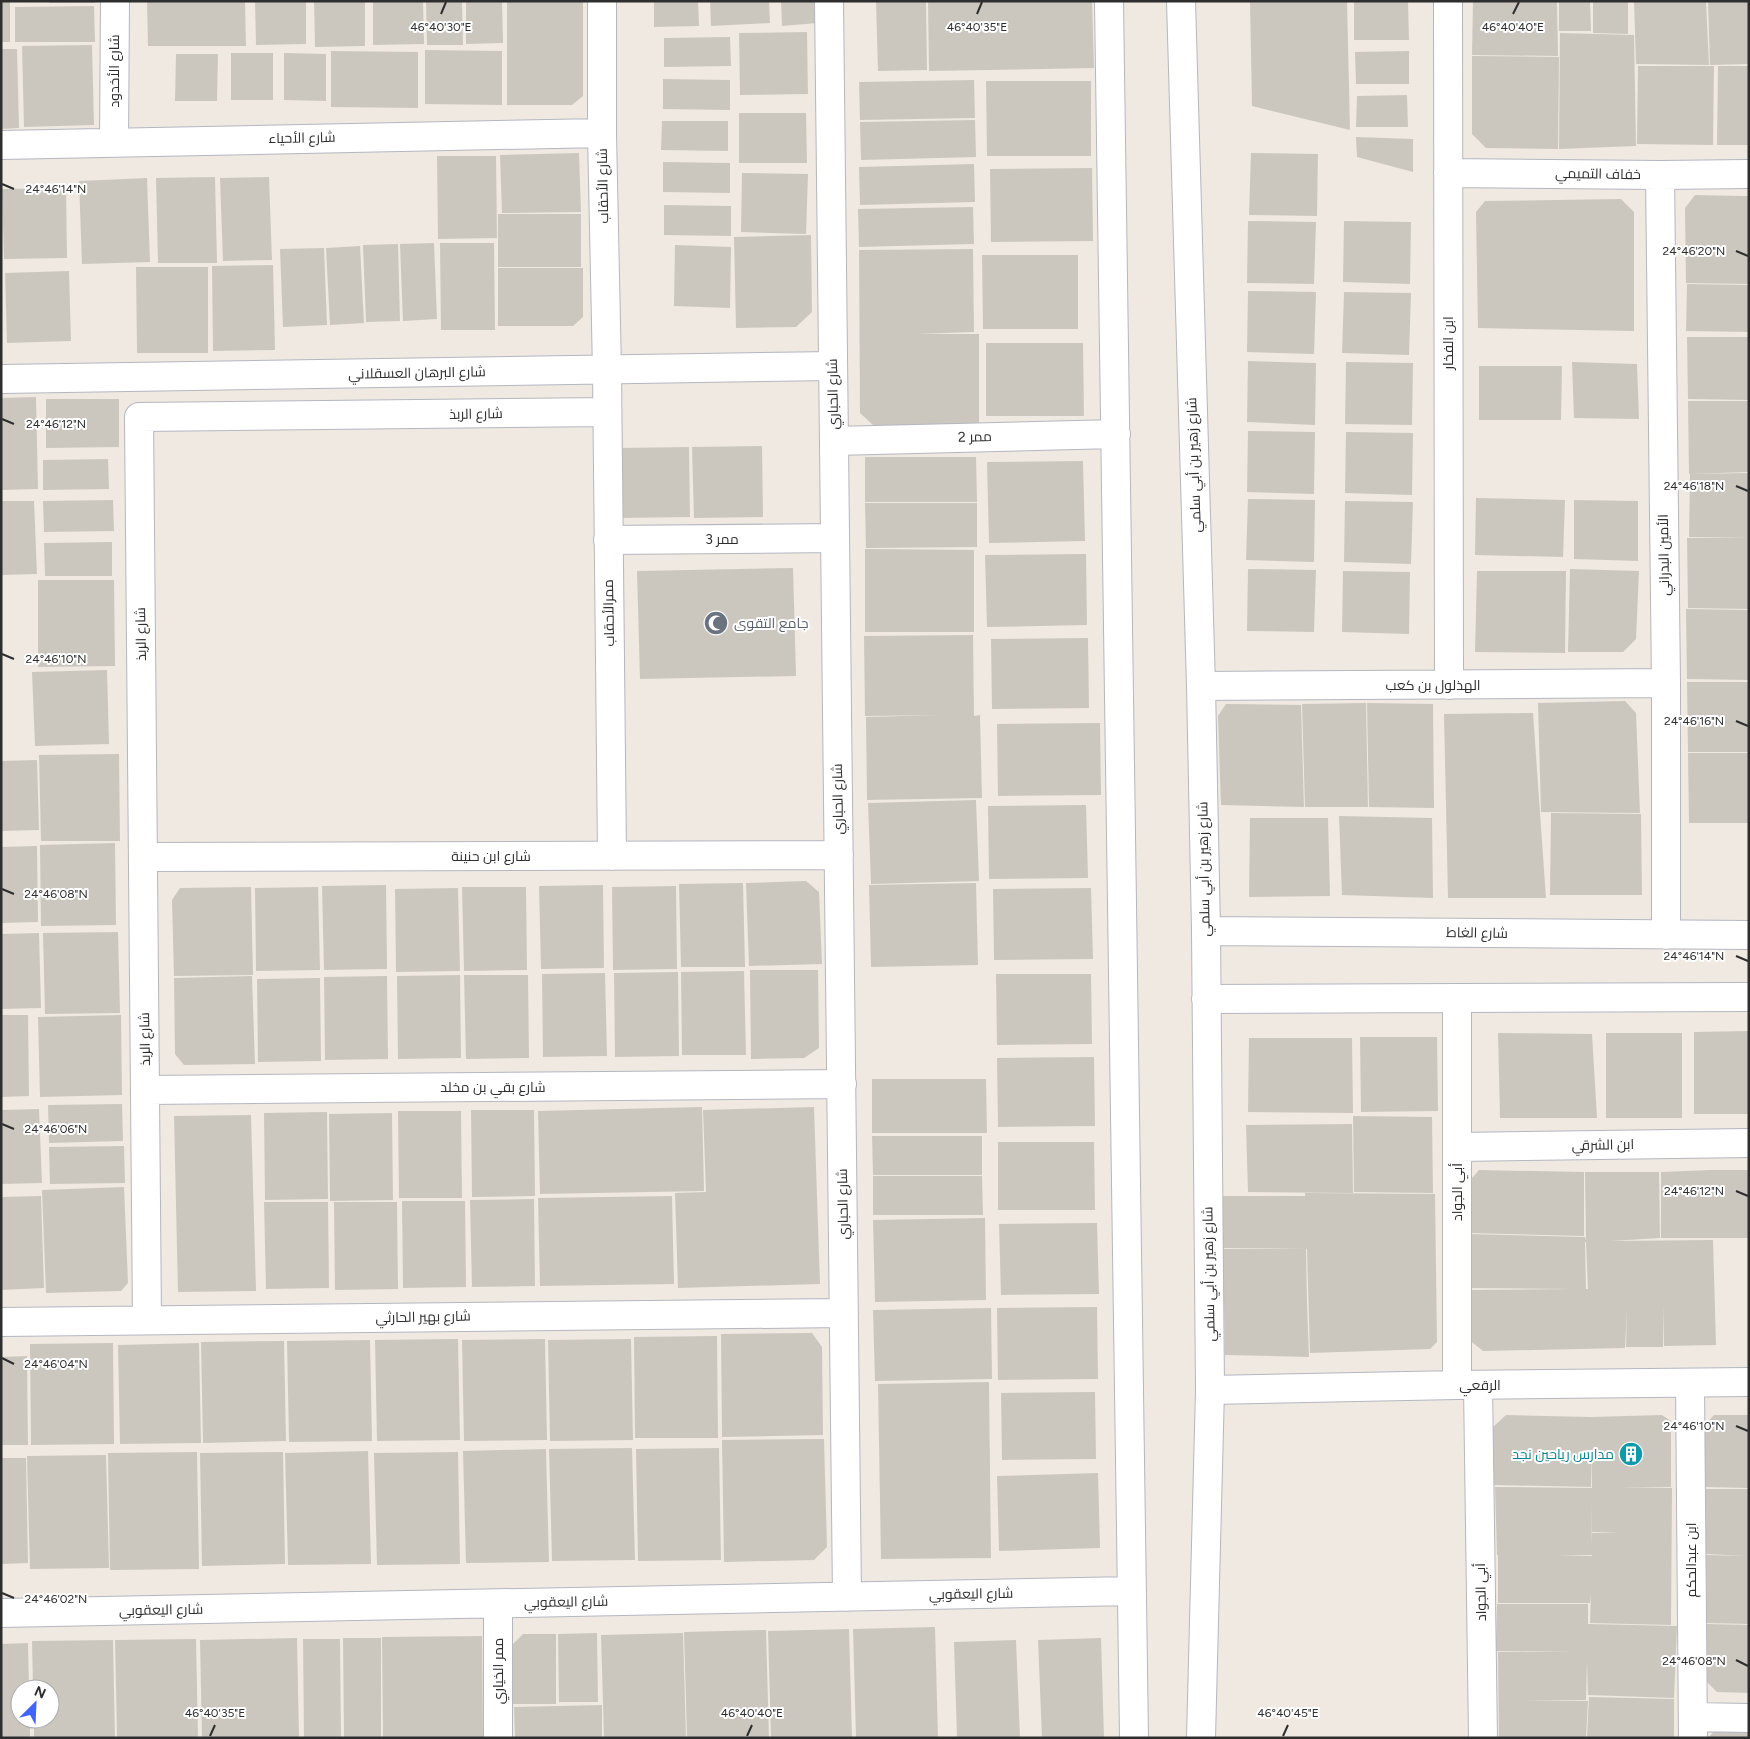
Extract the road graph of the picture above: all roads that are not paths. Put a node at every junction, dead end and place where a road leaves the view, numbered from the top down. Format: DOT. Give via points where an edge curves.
graph roads {
  1 [pos="114,1"];
  2 [pos="602,1"];
  3 [pos="829,1"];
  4 [pos="1110,1"];
  5 [pos="1181,1"];
  6 [pos="1448,1"];
  7 [pos="602,133"];
  8 [pos="114,142"];
  9 [pos="1,145"];
  10 [pos="1448,173"];
  11 [pos="1749,174"];
  12 [pos="1660,175"];
  13 [pos="833,366"];
  14 [pos="606,371"];
  15 [pos="1,379"];
  16 [pos="607,412"];
  17 [pos="1116,434"];
  18 [pos="834,441"];
  19 [pos="835,538"];
  20 [pos="608,540"];
  21 [pos="1666,683"];
  22 [pos="1449,685"];
  23 [pos="1200,686"];
  24 [pos="612,856"];
  25 [pos="839,856"];
  26 [pos="143,857"];
  27 [pos="1206,931"];
  28 [pos="1666,935"];
  29 [pos="1749,936"];
  30 [pos="1749,997"];
  31 [pos="1457,998"];
  32 [pos="1206,999"];
  33 [pos="842,1084"];
  34 [pos="146,1090"];
  35 [pos="1749,1144"];
  36 [pos="1457,1148"];
  37 [pos="844,1313"];
  38 [pos="147,1320"];
  39 [pos="1,1322"];
  40 [pos="1749,1382"];
  41 [pos="1690,1383"];
  42 [pos="1468,1385"];
  43 [pos="1210,1390"];
  44 [pos="1132,1591"];
  45 [pos="848,1597"];
  46 [pos="498,1604"];
  47 [pos="1,1613"];
  48 [pos="1749,1718"];
  49 [pos="1693,1728"];
  50 [pos="498,1738"];
  51 [pos="1134,1738"];
  52 [pos="1201,1738"];
  53 [pos="1483,1738"];
  1 -- 8 [label="street, شارع الأخدود"];
  2 -- 7 [label="street, شارع الأحقاب"];
  3 -- 13 [label="street, شارع الحباري"];
  4 -- 17 [label="street"];
  5 -- 23 [label="street, شارع زهير بن أبي سلمي"];
  6 -- 10 [label="street, ابن الفخار"];
  7 -- 8 [label="street, شارع الأحياء"];
  7 -- 14 [label="street, شارع الأحقاب"];
  8 -- 9 [label="street, شارع الأحياء"];
  10 -- 12 [label="street, خفاف التميمي"];
  10 -- 22 [label="street, ابن الفخار"];
  11 -- 12 [label="street, خفاف التميمي"];
  12 -- 21 [label="street, الأمين البدراني"];
  13 -- 14 [label="street, شارع البرهان العسقلاني"];
  13 -- 18 [label="street, شارع الحباري"];
  14 -- 15 [label="street, شارع البرهان العسقلاني"];
  14 -- 16 [label="street, ممرالأحقاب"];
  16 -- 20 [label="street, ممرالأحقاب"];
  16 -- 26 [label="street, شارع الربذ" via="138,417"];
  17 -- 18 [label="street, ممر 2"];
  17 -- 44 [label="street"];
  18 -- 19 [label="street, شارع الحباري"];
  19 -- 20 [label="street, ممر 3"];
  19 -- 25 [label="street, شارع الحباري"];
  20 -- 24 [label="street, ممرالأحقاب"];
  21 -- 22 [label="street, الهذلول بن كعب"];
  21 -- 28 [label="street, الأمين البدراني"];
  22 -- 23 [label="street, الهذلول بن كعب"];
  23 -- 27 [label="street, شارع زهير بن أبي سلمي"];
  24 -- 25 [label="street, شارع ابن حنينة"];
  24 -- 26 [label="street, شارع ابن حنينة"];
  25 -- 33 [label="street, شارع الحباري"];
  26 -- 34 [label="street, شارع الربذ"];
  27 -- 28 [label="street, شارع الغاط"];
  27 -- 32 [label="street, شارع زهير بن أبي سلمي"];
  28 -- 29 [label="street, شارع الغاط"];
  30 -- 31 [label="street"];
  31 -- 32 [label="street"];
  31 -- 36 [label="street, أبي الجواد"];
  32 -- 43 [label="street, شارع زهير بن أبي سلمي"];
  33 -- 34 [label="street, شارع بقي بن مخلد"];
  33 -- 37 [label="street, شارع الحباري"];
  34 -- 38 [label="street, شارع الربذ"];
  35 -- 36 [label="street, ابن الشرقي"];
  36 -- 42 [label="street, أبي الجواد"];
  37 -- 38 [label="street, شارع بهير الحارثي"];
  37 -- 45 [label="street, شارع الحباري"];
  38 -- 39 [label="street, شارع بهير الحارثي"];
  40 -- 41 [label="street, الرقعي"];
  41 -- 42 [label="street, الرقعي"];
  41 -- 49 [label="street, ابن عبدالحكم"];
  42 -- 43 [label="street, الرقعي"];
  42 -- 53 [label="street, أبي الجواد"];
  43 -- 52 [label="street, شارع زهير بن أبي سلمي"];
  44 -- 45 [label="street, شارع اليعقوبي"];
  44 -- 51 [label="street"];
  45 -- 46 [label="street, شارع اليعقوبي"];
  46 -- 47 [label="street, شارع اليعقوبي"];
  46 -- 50 [label="street, ممر الخياري"];
  48 -- 49 [label="street"];
}
